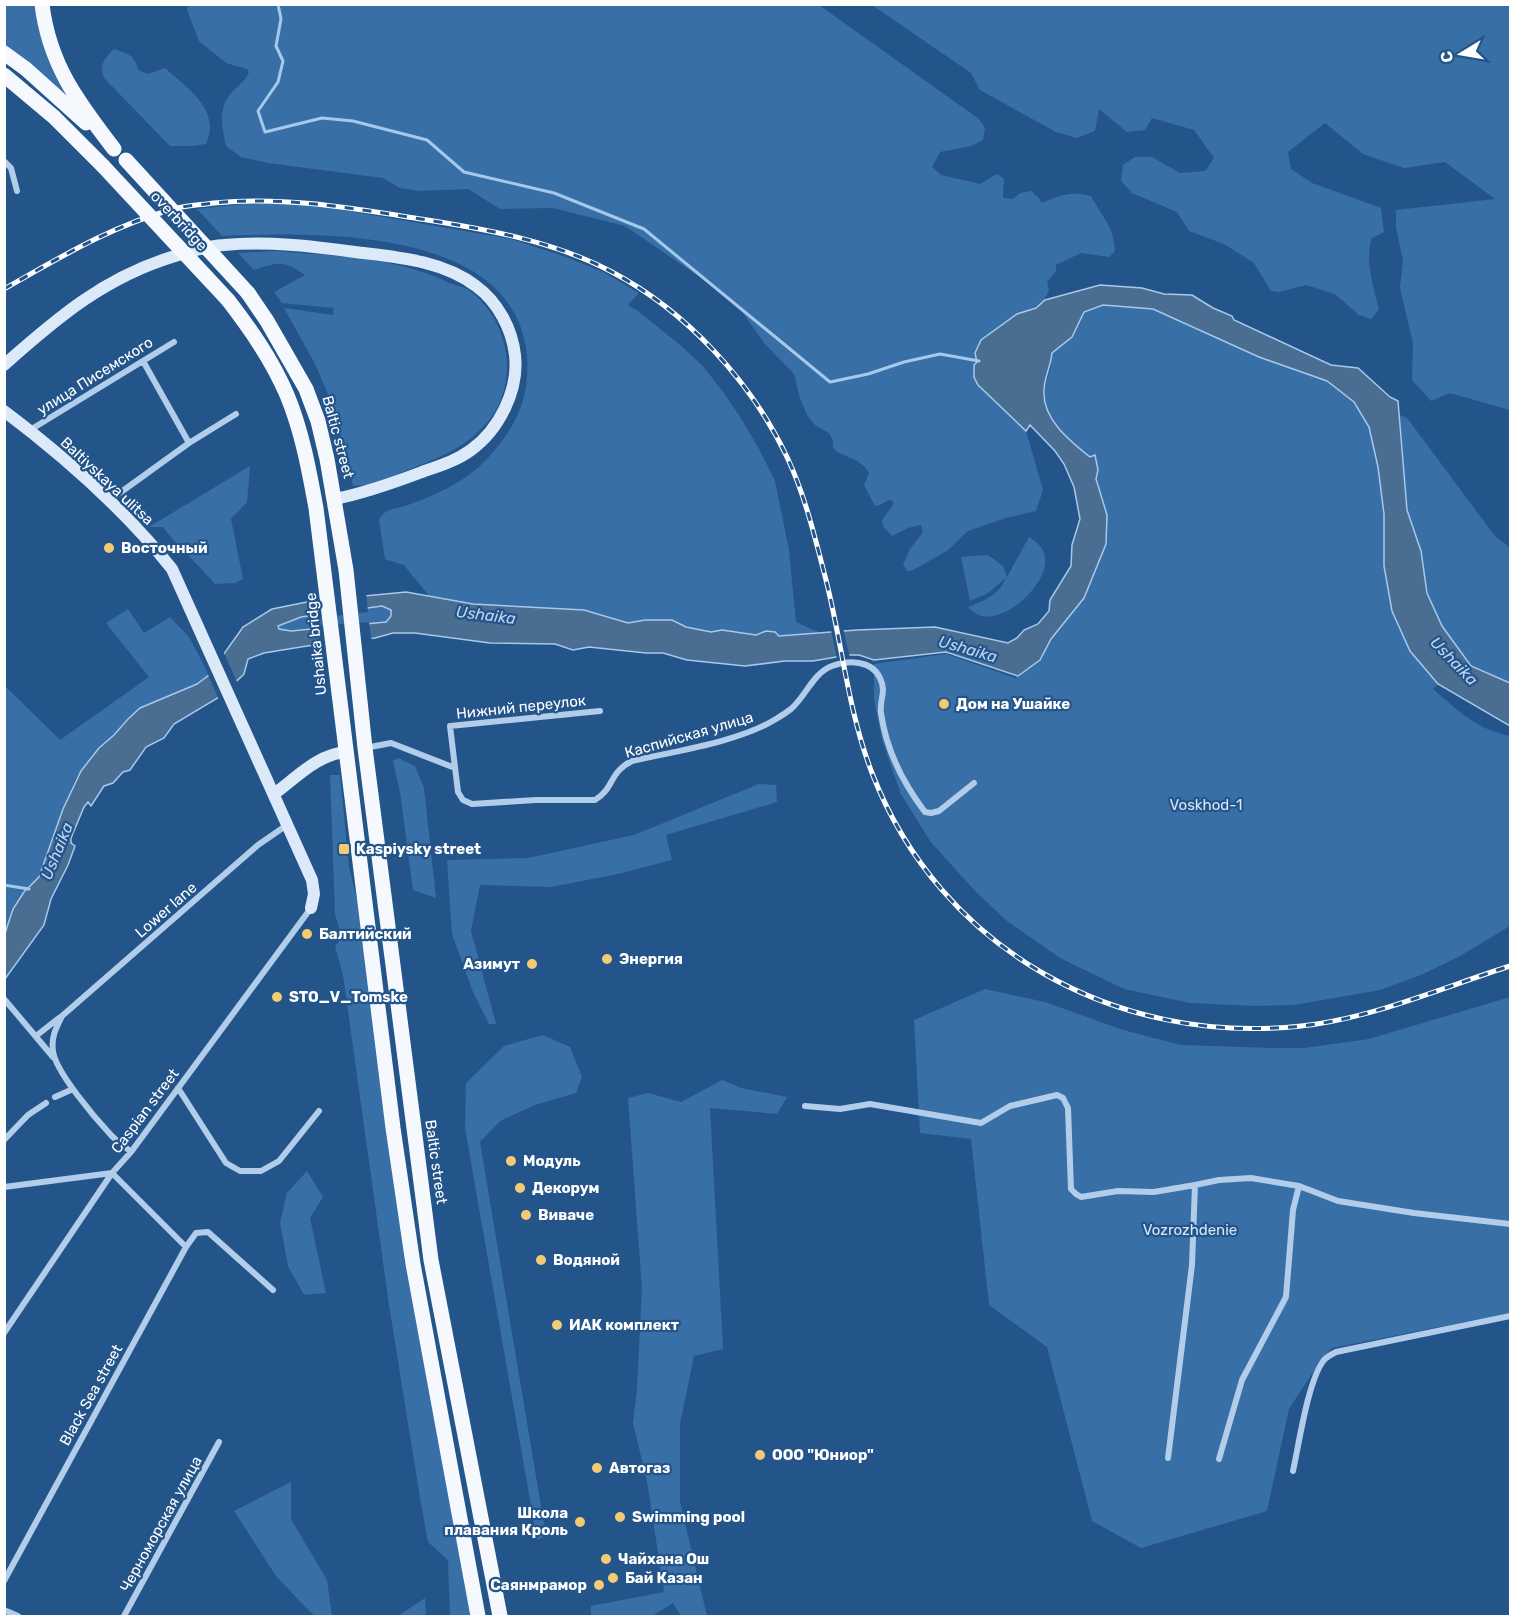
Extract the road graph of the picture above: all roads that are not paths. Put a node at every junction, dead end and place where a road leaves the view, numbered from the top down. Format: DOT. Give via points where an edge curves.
graph roads {
  1 [pos="42,4"];
  2 [pos="4,53"];
  3 [pos="4,75"];
  4 [pos="120,155"];
  5 [pos="4,161"];
  6 [pos="17,191"];
  7 [pos="248,293"];
  8 [pos="174,342"];
  9 [pos="143,361"];
  10 [pos="4,365"];
  11 [pos="4,411"];
  12 [pos="236,414"];
  13 [pos="30,430"];
  14 [pos="189,443"];
  15 [pos="335,499"];
  16 [pos="109,500"];
  17 [pos="326,572"];
  18 [pos="600,711"];
  19 [pos="365,748"];
  20 [pos="346,752"];
  21 [pos="454,768"];
  22 [pos="974,783"];
  23 [pos="274,794"];
  24 [pos="288,825"];
  25 [pos="311,908"];
  26 [pos="5,1000"];
  27 [pos="62,1016"];
  28 [pos="36,1036"];
  29 [pos="55,1060"];
  30 [pos="178,1088"];
  31 [pos="73,1089"];
  32 [pos="55,1097"];
  33 [pos="46,1103"];
  34 [pos="805,1106"];
  35 [pos="319,1111"];
  36 [pos="4,1140"];
  37 [pos="131,1152"];
  38 [pos="112,1173"];
  39 [pos="1195,1185"];
  40 [pos="1299,1186"];
  41 [pos="4,1187"];
  42 [pos="1510,1224"];
  43 [pos="186,1246"];
  44 [pos="273,1290"];
  45 [pos="1510,1317"];
  46 [pos="4,1333"];
  47 [pos="219,1442"];
  48 [pos="1168,1458"];
  49 [pos="1219,1459"];
  50 [pos="1293,1471"];
  51 [pos="4,1581"];
  52 [pos="4,1610"];
  53 [pos="476,1613"];
  54 [pos="18,1617"];
  55 [pos="124,1617"];
  56 [pos="500,1617"];
  1 -- 4 [label="main road" via="45,29 76,99"];
  2 -- 4 [label="main road"];
  3 -- 17 [label="main road, overbridge, bridge" via="103,166 254,333 288,396 307,460"];
  4 -- 7 [label="main road, overbridge, bridge"];
  5 -- 6 [label="street" via="11,168"];
  7 -- 15 [label="main road, Baltic street" via="306,389 318,421"];
  8 -- 9 [label="street, улица Писемского"];
  9 -- 13 [label="street, улица Писемского"];
  9 -- 14 [label="street"];
  10 -- 15 [label="street" via="89,295 122,276 150,263 221,245 286,243 393,257 429,264 471,282 498,309 513,344 511,393 497,422 488,436 456,460 370,491"];
  11 -- 13 [label="street, Baltiyskaya ulitsa"];
  12 -- 14 [label="street"];
  13 -- 16 [label="street, Baltiyskaya ulitsa"];
  14 -- 16 [label="street"];
  15 -- 19 [label="main road, Baltic street"];
  16 -- 23 [label="street, Baltiyskaya ulitsa" via="172,569"];
  17 -- 20 [label="main road, Ushaika bridge"];
  18 -- 21 [label="street, Нижний переулок" via="450,726"];
  19 -- 21 [label="street" via="391,742"];
  19 -- 56 [label="main road, Baltic street" via="431,1260"];
  20 -- 23 [label="street" via="322,758"];
  20 -- 53 [label="main road" via="413,1264"];
  21 -- 22 [label="street, Каспийская улица" via="458,792 472,804 595,800 622,766 748,732 792,709 824,670 860,662 880,676 885,693 880,710 886,738 907,788 925,812 939,811"];
  23 -- 24 [label="street"];
  24 -- 25 [label="street" via="312,880"];
  24 -- 27 [label="street, Lower lane" via="258,845"];
  25 -- 30 [label="street, Caspian street"];
  26 -- 28 [label="street"];
  27 -- 28 [label="street, Lower lane"];
  27 -- 29 [label="street" via="53,1034"];
  28 -- 29 [label="street"];
  29 -- 31 [label="street"];
  30 -- 35 [label="street" via="226,1163 240,1171 261,1171 279,1161"];
  30 -- 37 [label="street, Caspian street"];
  31 -- 32 [label="street"];
  31 -- 37 [label="street" via="111,1136"];
  33 -- 36 [label="street"];
  34 -- 39 [label="street" via="840,1109 870,1104 981,1123 1010,1106 1058,1095 1068,1108 1071,1189 1076,1194 1082,1197 1118,1191 1154,1192"];
  37 -- 38 [label="street, Caspian street"];
  38 -- 41 [label="street"];
  38 -- 43 [label="street"];
  38 -- 46 [label="street, Caspian street"];
  39 -- 40 [label="street" via="1251,1178"];
  39 -- 48 [label="street" via="1192,1265"];
  40 -- 42 [label="street" via="1338,1201"];
  40 -- 49 [label="street" via="1293,1210 1286,1297 1242,1380"];
  43 -- 44 [label="street, Black Sea street" via="196,1233 208,1232"];
  43 -- 51 [label="street, Black Sea street"];
  45 -- 50 [label="street" via="1330,1355 1311,1390"];
  47 -- 55 [label="street, Черноморская улица"];
  52 -- 54 [label="street"];
}
